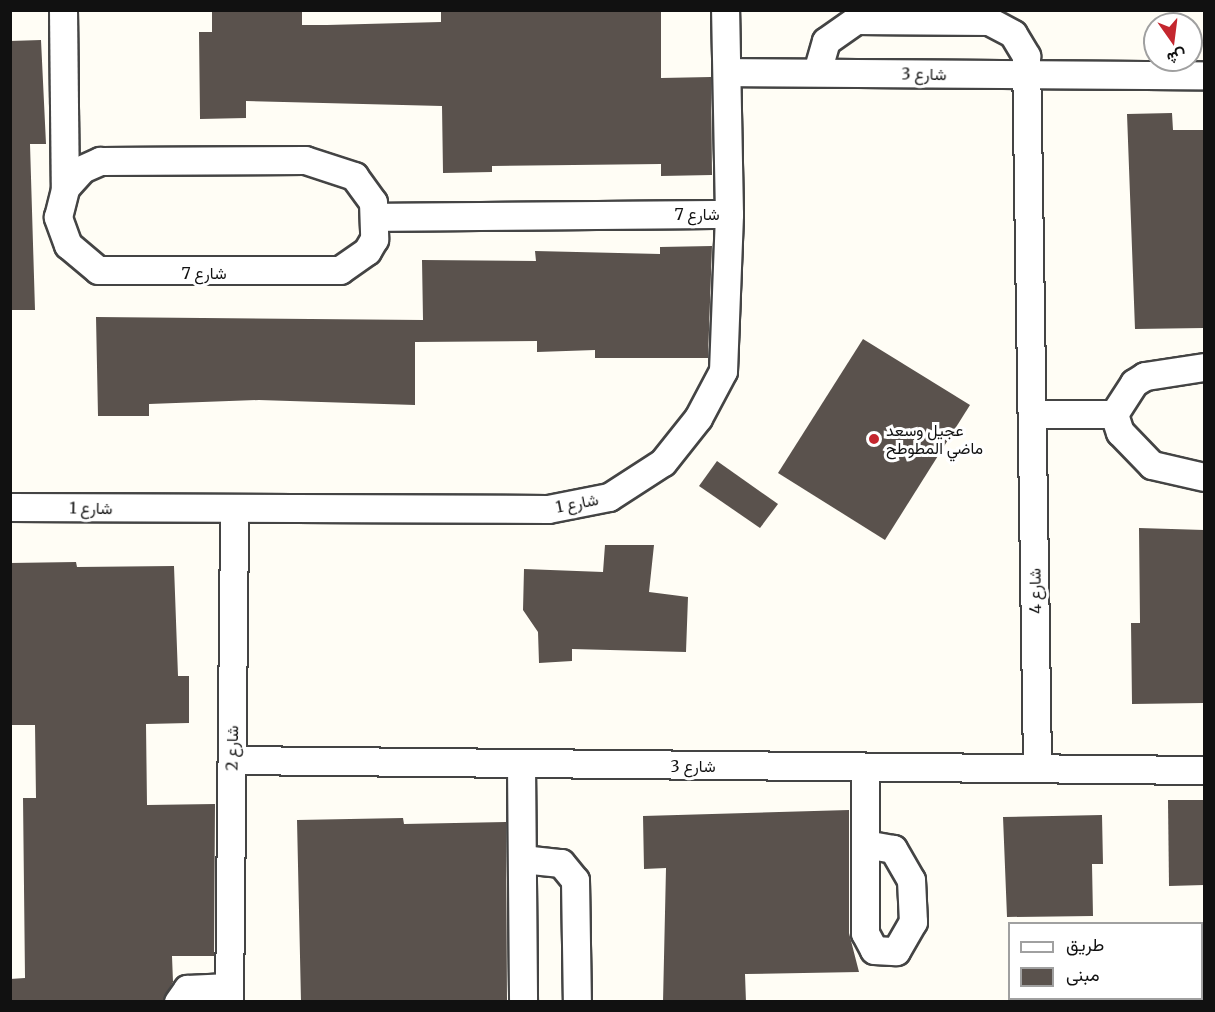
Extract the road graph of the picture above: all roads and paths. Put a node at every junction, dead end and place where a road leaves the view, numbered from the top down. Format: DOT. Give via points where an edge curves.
graph roads {
  1 [pos="63,10"];
  2 [pos="725,10"];
  3 [pos="727,72"];
  4 [pos="817,72"];
  5 [pos="1204,75"];
  6 [pos="1030,76"];
  7 [pos="65,188"];
  8 [pos="729,214"];
  9 [pos="377,217"];
  10 [pos="1204,367"];
  11 [pos="1032,414"];
  12 [pos="1114,414"];
  13 [pos="1204,477"];
  14 [pos="10,507"];
  15 [pos="234,509"];
  16 [pos="232,760"];
  17 [pos="521,765"];
  18 [pos="865,767"];
  19 [pos="1037,768"];
  20 [pos="1204,770"];
  21 [pos="866,844"];
  22 [pos="522,859"];
  23 [pos="229,994"];
  24 [pos="178,1002"];
  25 [pos="523,1002"];
  26 [pos="577,1002"];
  1 -- 7 [label="street, شارع 7"];
  2 -- 3 [label="street, شارع 1"];
  3 -- 4 [label="street, شارع 3"];
  3 -- 8 [label="street, شارع 1"];
  4 -- 6 [label="street, شارع 3"];
  4 -- 6 [label="street" via="826,41 846,23 989,21 1006,27 1021,43"];
  5 -- 6 [label="street, شارع 3"];
  6 -- 11 [label="street, شارع 4"];
  7 -- 9 [label="street" via="82,169 100,161 305,160 354,176 365,187"];
  7 -- 9 [label="street, شارع 7" via="58,217 68,245 82,260 114,273 340,270 368,250"];
  8 -- 9 [label="street, شارع 7"];
  8 -- 15 [label="street, شارع 1" via="723,371 698,418 663,462 609,496 548,509"];
  10 -- 12 [label="street" via="1145,376 1134,383"];
  11 -- 12 [label="street"];
  11 -- 19 [label="street, شارع 4"];
  12 -- 13 [label="street" via="1120,432 1152,465"];
  14 -- 15 [label="street, شارع 1"];
  15 -- 16 [label="street, شارع 2"];
  16 -- 17 [label="street, شارع 3"];
  16 -- 23 [label="street, شارع 2"];
  17 -- 18 [label="street, شارع 3"];
  17 -- 22 [label="street"];
  18 -- 19 [label="street, شارع 3"];
  18 -- 21 [label="street"];
  19 -- 20 [label="street, شارع 3"];
  22 -- 25 [label="street"];
  22 -- 26 [label="street" via="561,863 575,880"];
  23 -- 24 [label="street, شارع 2" via="188,989"];
}
